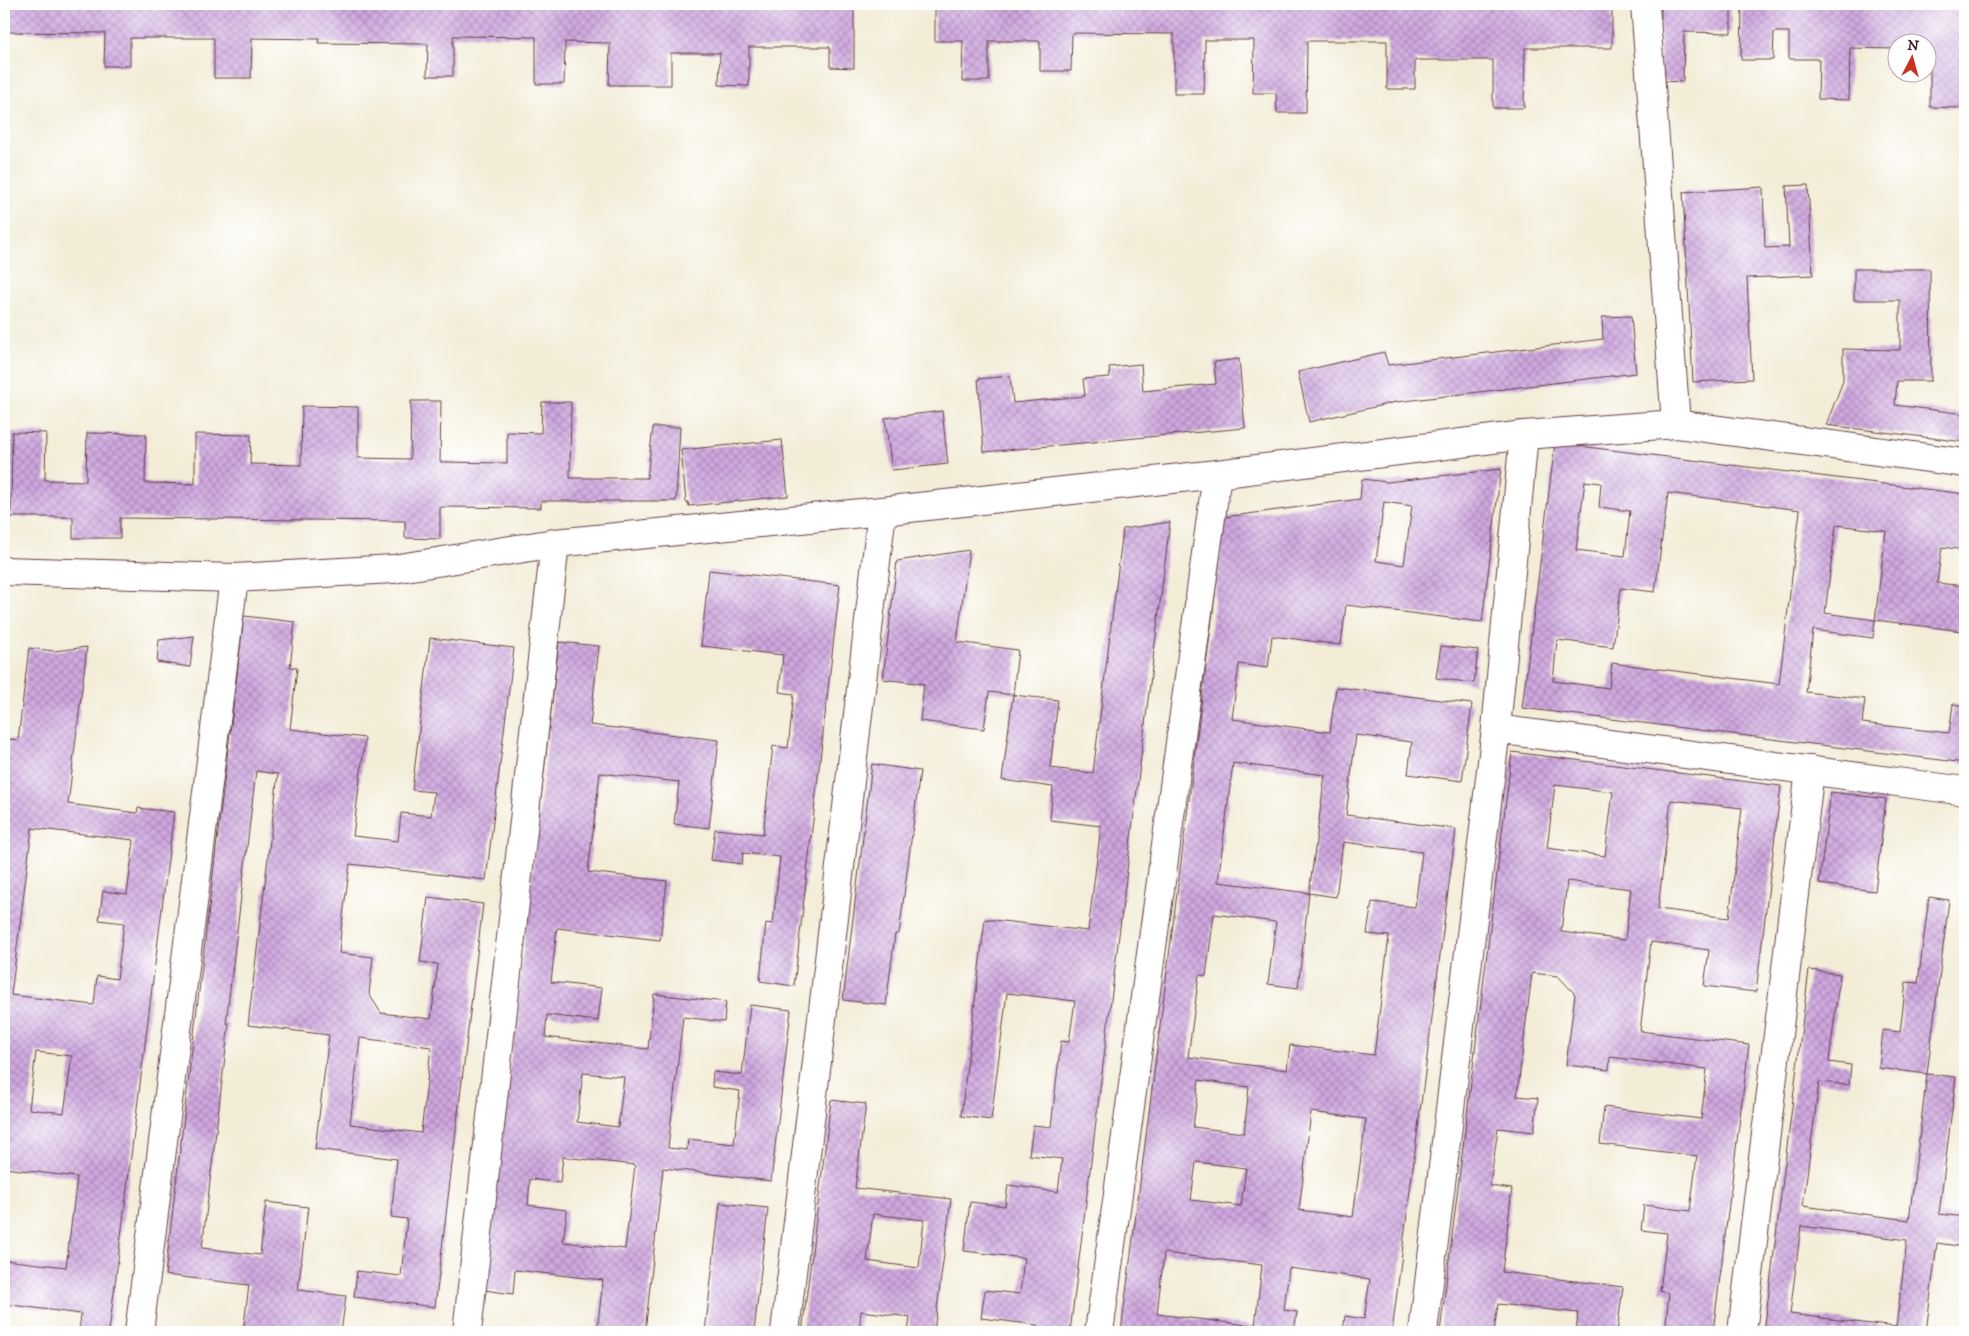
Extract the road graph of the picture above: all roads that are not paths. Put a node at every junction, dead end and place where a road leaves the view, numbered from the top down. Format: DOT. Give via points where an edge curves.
graph roads {
  1 [pos="1645,4"];
  2 [pos="1676,424"];
  3 [pos="1524,435"];
  4 [pos="1965,463"];
  5 [pos="1216,474"];
  6 [pos="882,511"];
  7 [pos="556,542"];
  8 [pos="4,571"];
  9 [pos="234,578"];
  10 [pos="1496,728"];
  11 [pos="1810,770"];
  12 [pos="1965,790"];
  13 [pos="139,1332"];
  14 [pos="468,1332"];
  15 [pos="784,1332"];
  16 [pos="1099,1332"];
  17 [pos="1423,1332"];
  18 [pos="1742,1332"];
  1 -- 2 [label="street"];
  2 -- 3 [label="street"];
  2 -- 4 [label="street"];
  3 -- 5 [label="street"];
  3 -- 10 [label="street"];
  5 -- 6 [label="street"];
  5 -- 16 [label="street"];
  6 -- 7 [label="street"];
  6 -- 15 [label="street"];
  7 -- 9 [label="street" via="393,569"];
  7 -- 14 [label="street"];
  8 -- 9 [label="street"];
  9 -- 13 [label="street"];
  10 -- 11 [label="street"];
  10 -- 17 [label="street"];
  11 -- 12 [label="street"];
  11 -- 18 [label="street"];
}
